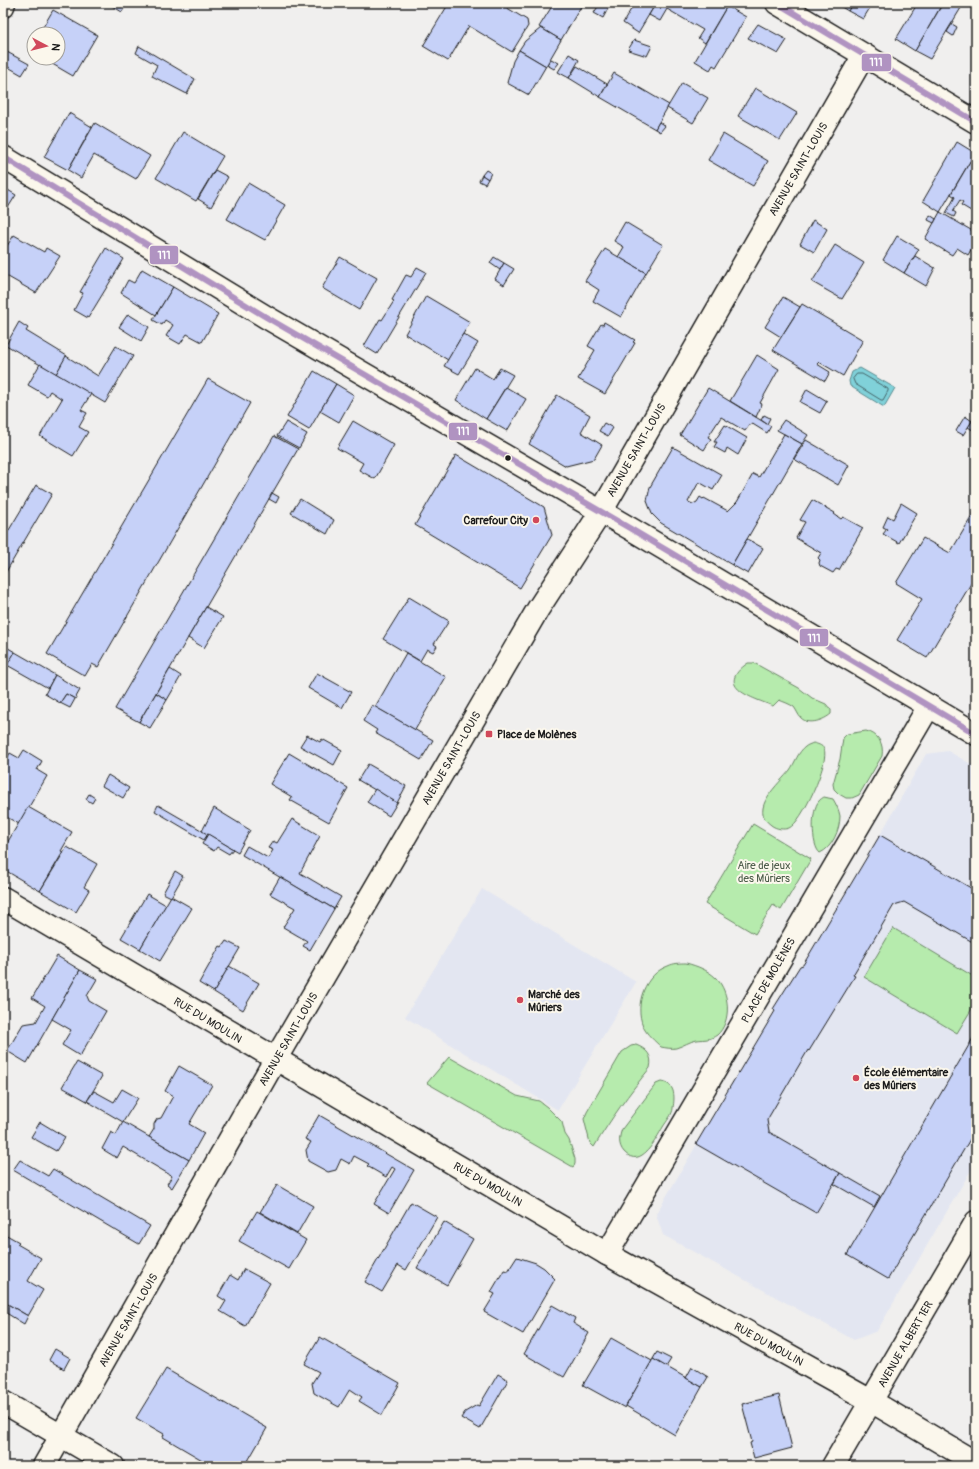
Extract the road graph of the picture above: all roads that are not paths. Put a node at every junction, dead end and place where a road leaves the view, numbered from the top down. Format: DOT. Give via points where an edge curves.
graph roads {
  1 [pos="777,3"];
  2 [pos="864,55"];
  3 [pos="976,122"];
  4 [pos="3,157"];
  5 [pos="601,512"];
  6 [pos="929,706"];
  7 [pos="976,734"];
  8 [pos="3,898"];
  9 [pos="275,1060"];
  10 [pos="976,1222"];
  11 [pos="607,1254"];
  12 [pos="871,1401"];
  13 [pos="3,1402"];
  14 [pos="62,1436"];
  15 [pos="976,1463"];
  16 [pos="44,1466"];
  17 [pos="112,1466"];
  18 [pos="833,1466"];
  1 -- 2 [label="street"];
  2 -- 3 [label="street"];
  2 -- 5 [label="street, AVENUE SAINT-LOUIS"];
  4 -- 5 [label="street" via="266,317"];
  5 -- 6 [label="street"];
  5 -- 9 [label="street, AVENUE SAINT-LOUIS" via="538,609"];
  6 -- 7 [label="street"];
  6 -- 11 [label="street, PLACE DE MOLÈNES"];
  8 -- 9 [label="street, RUE DU MOULIN"];
  9 -- 11 [label="street, RUE DU MOULIN"];
  9 -- 14 [label="street, AVENUE SAINT-LOUIS"];
  10 -- 12 [label="street, AVENUE ALBERT 1ER"];
  11 -- 12 [label="street, RUE DU MOULIN"];
  12 -- 15 [label="street, RUE DU MOULIN"];
  12 -- 18 [label="street, AVENUE ALBERT 1ER"];
  13 -- 14 [label="street"];
  14 -- 16 [label="street, AVENUE SAINT-LOUIS"];
  14 -- 17 [label="street"];
}
